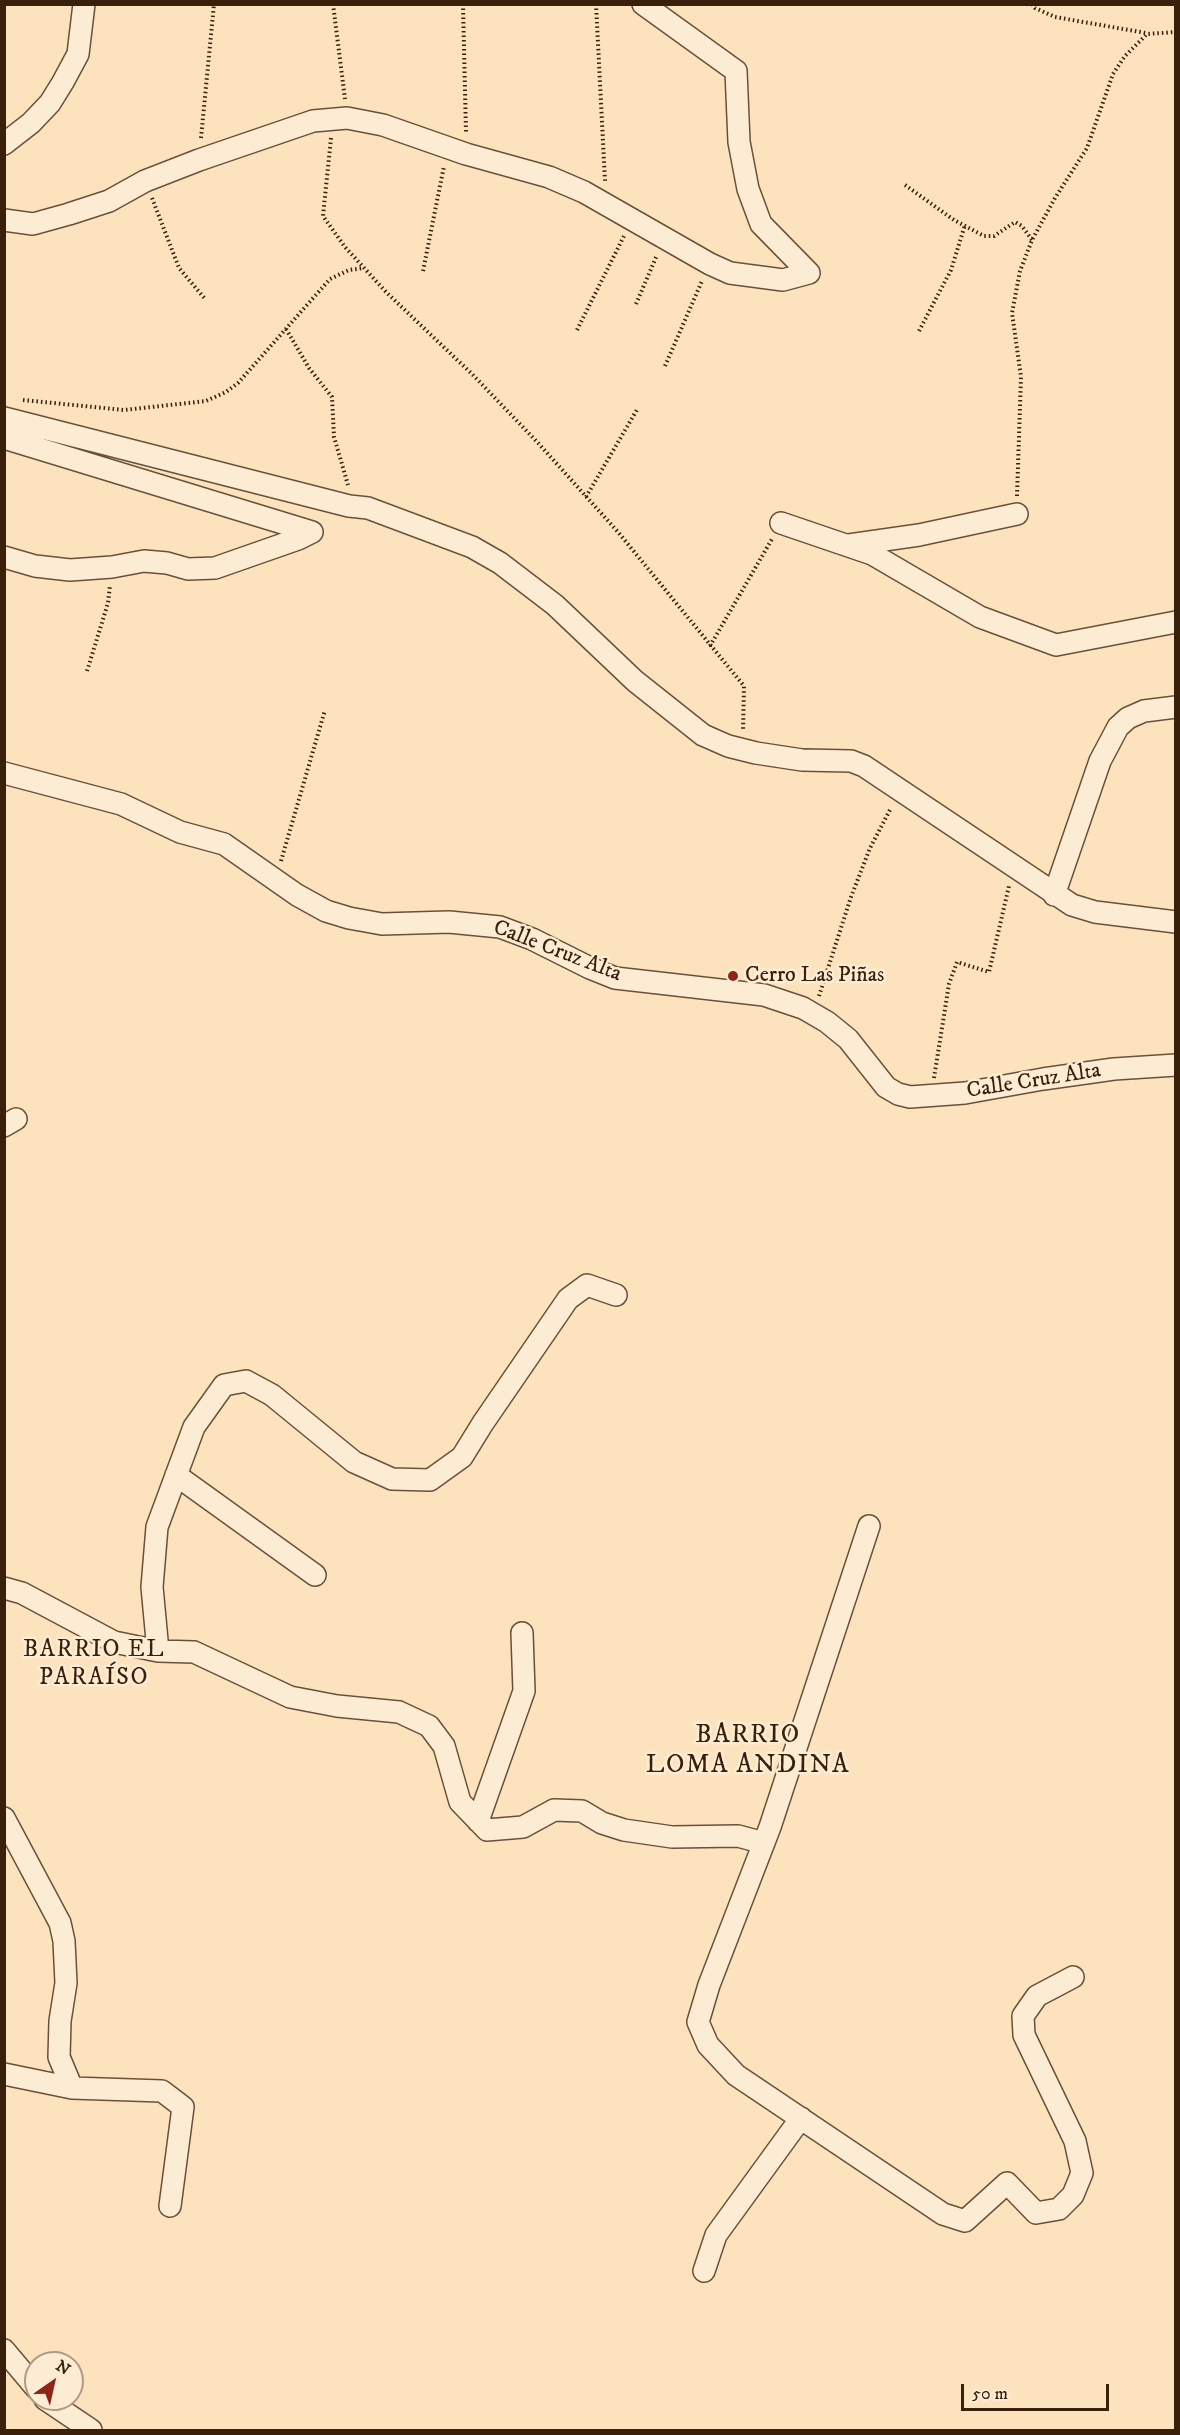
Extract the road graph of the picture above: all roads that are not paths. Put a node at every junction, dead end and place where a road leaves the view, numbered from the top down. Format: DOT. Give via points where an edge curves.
graph roads {
  1 [pos="84,4"];
  2 [pos="643,4"];
  3 [pos="4,144"];
  4 [pos="4,220"];
  5 [pos="4,418"];
  6 [pos="4,438"];
  7 [pos="1017,514"];
  8 [pos="782,523"];
  9 [pos="846,545"];
  10 [pos="4,557"];
  11 [pos="1176,622"];
  12 [pos="1176,707"];
  13 [pos="4,773"];
  14 [pos="1054,895"];
  15 [pos="1176,922"];
  16 [pos="1176,1065"];
  17 [pos="616,1295"];
  18 [pos="176,1475"];
  19 [pos="869,1526"];
  20 [pos="315,1575"];
  21 [pos="4,1588"];
  22 [pos="522,1633"];
  23 [pos="158,1651"];
  24 [pos="4,1818"];
  25 [pos="478,1821"];
  26 [pos="764,1843"];
  27 [pos="11,1848"];
  28 [pos="1073,1977"];
  29 [pos="4,2074"];
  30 [pos="72,2088"];
  31 [pos="801,2118"];
  32 [pos="170,2206"];
  33 [pos="704,2271"];
  34 [pos="4,2350"];
  35 [pos="24,2374"];
  36 [pos="63,2411"];
  37 [pos="91,2430"];
  1 -- 3 [label="street" via="78,54 63,82 50,104"];
  2 -- 4 [label="street" via="736,70 739,142 748,189 761,224 809,273 783,280 730,273 549,177 383,125 340,119 312,121 199,160 145,181 110,201 69,214 33,224"];
  5 -- 14 [label="street" via="368,508 472,547 555,605 635,681 704,735 743,750 802,760 851,761 864,766"];
  6 -- 10 [label="street" via="312,531 214,568 188,569 144,561 70,570"];
  7 -- 9 [label="street" via="919,536"];
  8 -- 9 [label="street"];
  9 -- 11 [label="street" via="872,554 980,616 1056,645"];
  12 -- 14 [label="street" via="1144,711 1118,727 1100,761"];
  13 -- 16 [label="street, Calle Cruz Alta" via="121,804 180,832 224,844 297,895 349,918 382,924 449,922 500,927 615,978 764,995 803,1008 848,1039 886,1087 910,1097 965,1093 1114,1069"];
  14 -- 15 [label="street" via="1095,912"];
  17 -- 18 [label="street" via="587,1286 568,1299 462,1457 430,1480 392,1479 354,1462 272,1395 246,1381 224,1385 194,1427"];
  18 -- 20 [label="street"];
  18 -- 23 [label="street" via="157,1527 152,1587"];
  19 -- 26 [label="street"];
  21 -- 23 [label="street" via="22,1593 114,1642"];
  22 -- 25 [label="street" via="524,1691"];
  23 -- 25 [label="street" via="195,1652 290,1697 399,1712 429,1726 444,1746 460,1802"];
  24 -- 27 [label="street"];
  25 -- 26 [label="street" via="487,1830 523,1827 554,1810 582,1811 624,1830 672,1837 738,1836"];
  26 -- 31 [label="street" via="698,2022 708,2045 736,2074"];
  27 -- 30 [label="street" via="60,1923 66,1983 58,2057"];
  28 -- 31 [label="street" via="1036,1996 1023,2016 1023,2035 1075,2141 1082,2173 1073,2194 1059,2210 1036,2212 1007,2183 965,2221 943,2214"];
  29 -- 30 [label="street"];
  30 -- 32 [label="street" via="162,2091 183,2107"];
  31 -- 33 [label="street" via="716,2235"];
  34 -- 35 [label="street"];
  36 -- 37 [label="street"];
}
